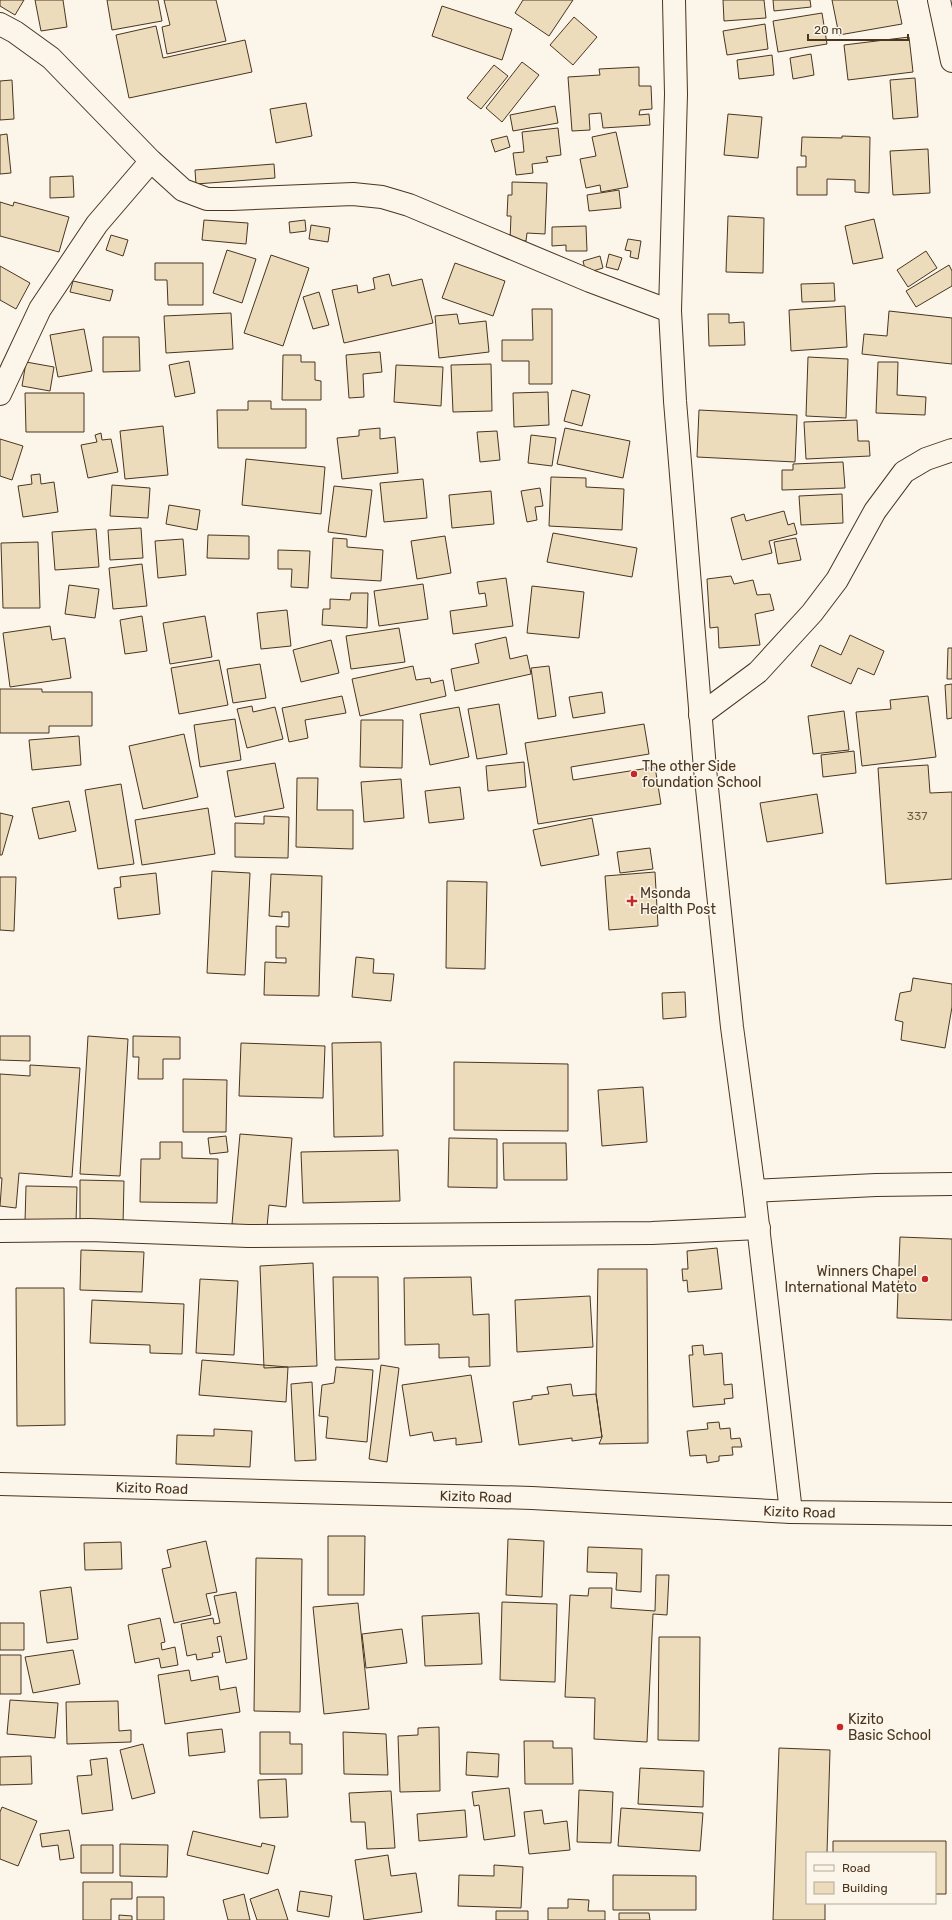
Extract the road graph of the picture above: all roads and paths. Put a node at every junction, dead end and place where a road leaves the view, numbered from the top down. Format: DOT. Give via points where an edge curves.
graph roads {
  1 [pos="674,0"];
  2 [pos="939,0"];
  3 [pos="0,24"];
  4 [pos="952,61"];
  5 [pos="151,161"];
  6 [pos="670,311"];
  7 [pos="0,394"];
  8 [pos="952,450"];
  9 [pos="700,715"];
  10 [pos="952,1184"];
  11 [pos="754,1191"];
  12 [pos="759,1228"];
  13 [pos="0,1231"];
  14 [pos="0,1484"];
  15 [pos="791,1512"];
  16 [pos="952,1514"];
  1 -- 6 [label="street" via="676,94"];
  2 -- 4 [label="street"];
  3 -- 5 [label="street" via="51,58"];
  5 -- 6 [label="street" via="182,190 207,198 353,194 382,197 409,205"];
  5 -- 7 [label="street" via="97,224 40,309"];
  6 -- 9 [label="street"];
  8 -- 9 [label="street" via="926,459 904,472 875,511 837,580 812,613 758,672"];
  9 -- 11 [label="street" via="732,1027"];
  10 -- 11 [label="street"];
  11 -- 12 [label="street"];
  12 -- 13 [label="street" via="652,1233 248,1236 90,1230"];
  12 -- 15 [label="street"];
  14 -- 15 [label="street, Kizito Road" via="532,1498"];
  15 -- 16 [label="street, Kizito Road"];
}
